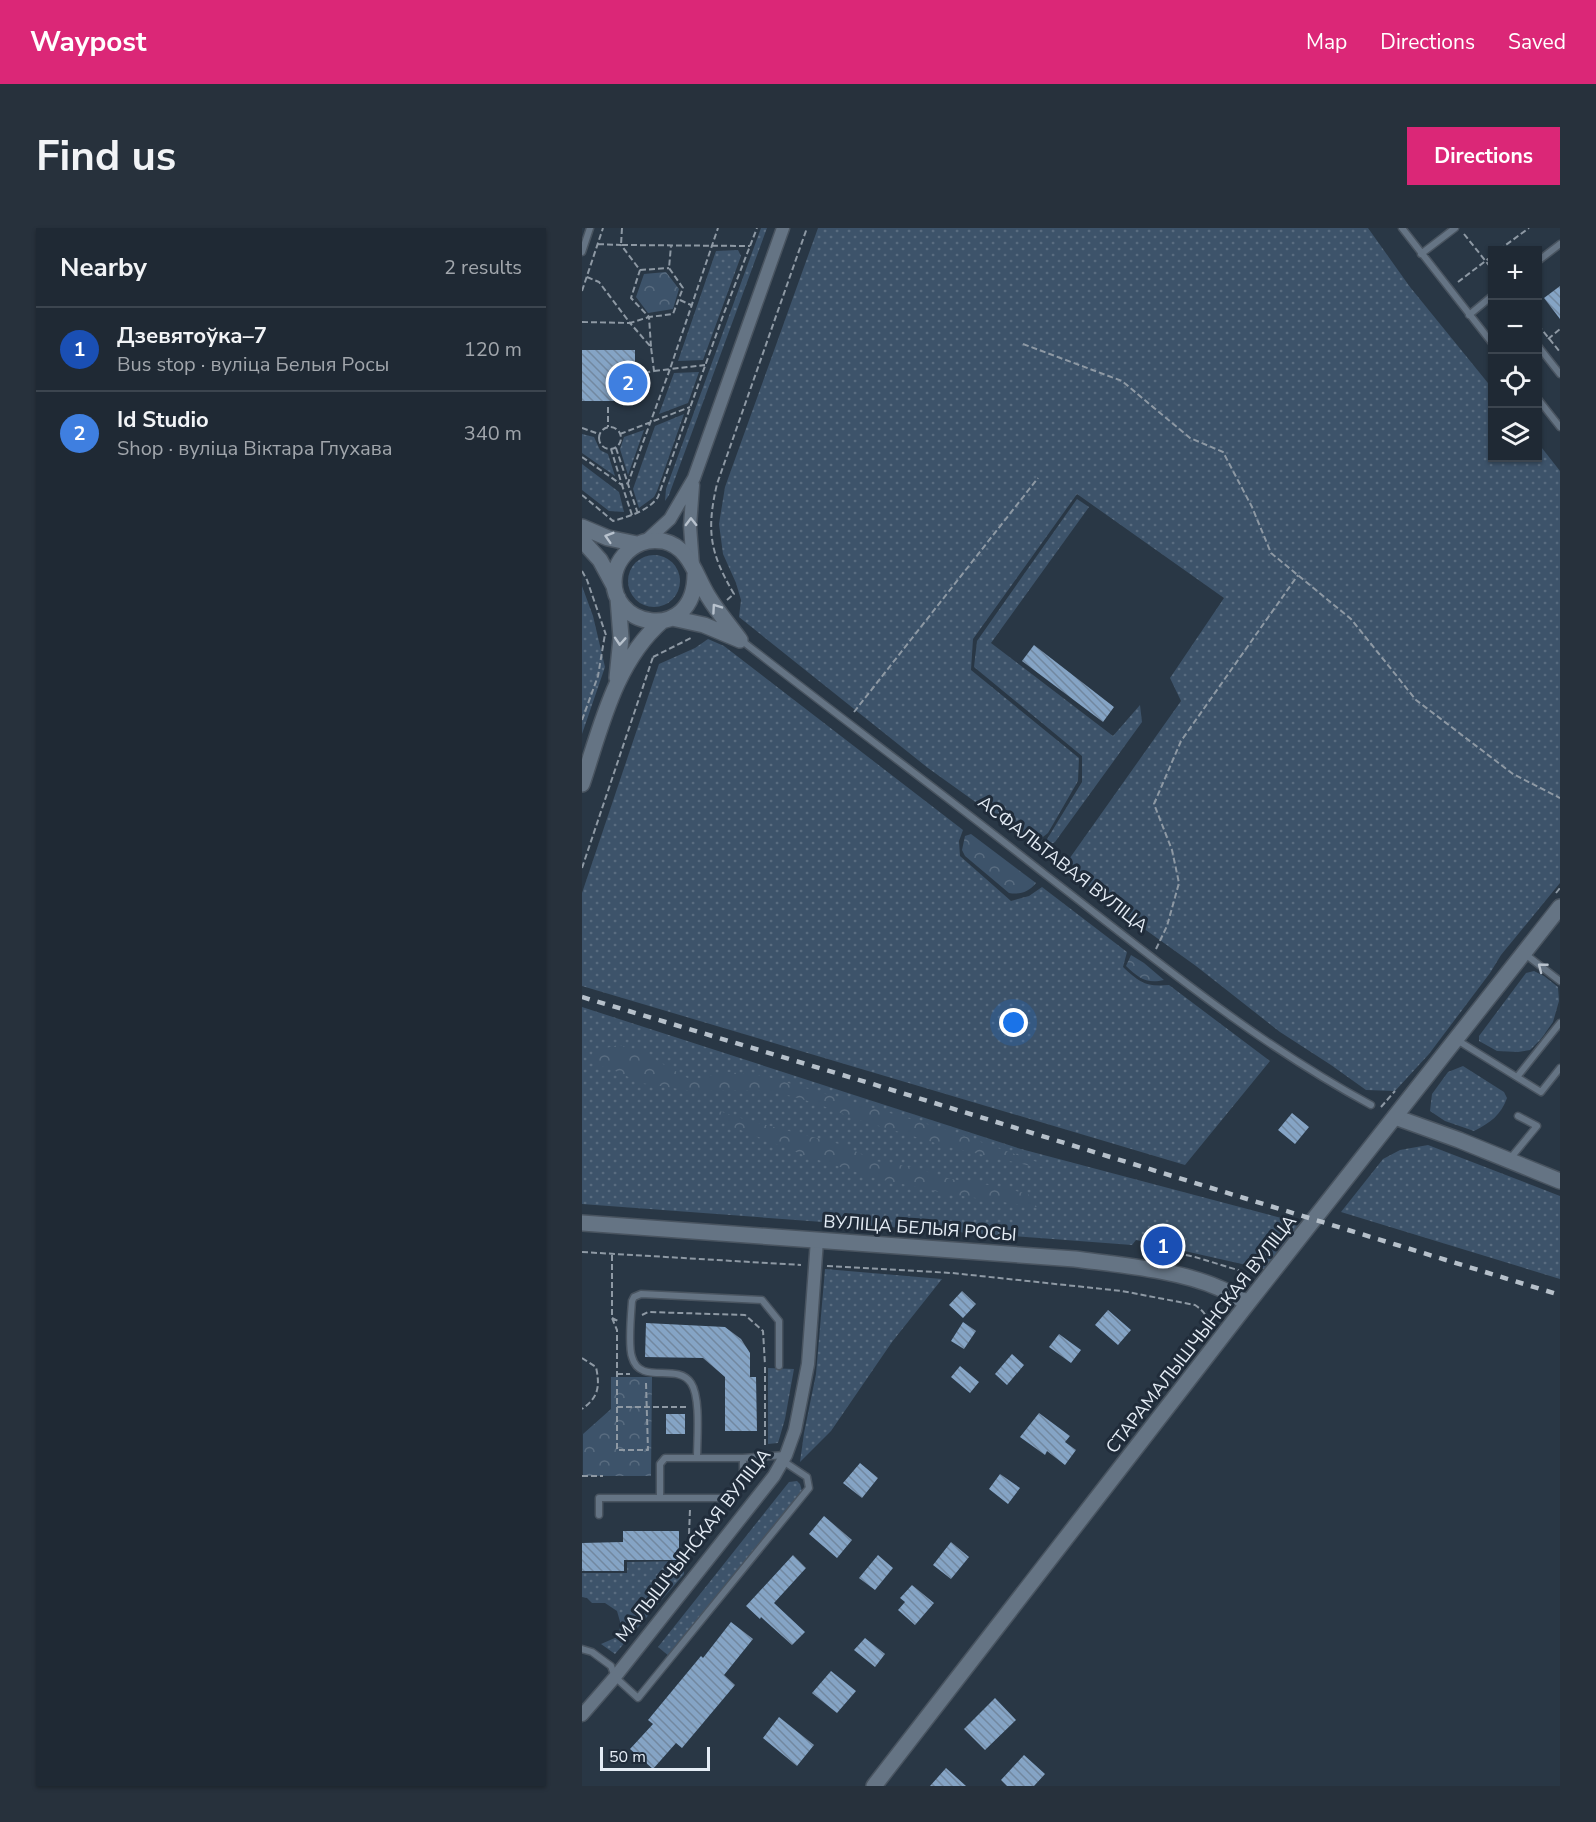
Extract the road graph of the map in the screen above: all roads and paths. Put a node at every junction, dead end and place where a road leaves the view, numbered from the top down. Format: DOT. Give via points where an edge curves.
graph roads {
  1 [pos="590,228"];
  2 [pos="603,228"];
  3 [pos="622,228"];
  4 [pos="718,228"];
  5 [pos="757,228"];
  6 [pos="783,228"];
  7 [pos="807,228"];
  8 [pos="1401,228"];
  9 [pos="1457,228"];
  10 [pos="1528,228"];
  11 [pos="1447,230"];
  12 [pos="598,244"];
  13 [pos="1560,244"];
  14 [pos="621,245"];
  15 [pos="671,246"];
  16 [pos="712,246"];
  17 [pos="750,246"];
  18 [pos="1504,246"];
  19 [pos="582,252"];
  20 [pos="1421,254"];
  21 [pos="1542,258"];
  22 [pos="1486,261"];
  23 [pos="1488,264"];
  24 [pos="669,268"];
  25 [pos="640,270"];
  26 [pos="587,277"];
  27 [pos="1449,289"];
  28 [pos="582,291"];
  29 [pos="1488,299"];
  30 [pos="680,300"];
  31 [pos="692,305"];
  32 [pos="1469,315"];
  33 [pos="649,317"];
  34 [pos="582,322"];
  35 [pos="630,323"];
  36 [pos="1560,329"];
  37 [pos="1542,330"];
  38 [pos="1488,338"];
  39 [pos="1549,339"];
  40 [pos="1023,344"];
  41 [pos="1542,344"];
  42 [pos="651,347"];
  43 [pos="1542,352"];
  44 [pos="1560,352"];
  45 [pos="705,365"];
  46 [pos="670,369"];
  47 [pos="654,371"];
  48 [pos="644,373"];
  49 [pos="1560,374"];
  50 [pos="1542,404"];
  51 [pos="608,407"];
  52 [pos="690,407"];
  53 [pos="651,422"];
  54 [pos="608,427"];
  55 [pos="1560,427"];
  56 [pos="582,428"];
  57 [pos="599,434"];
  58 [pos="620,434"];
  59 [pos="616,447"];
  60 [pos="610,449"];
  61 [pos="582,457"];
  62 [pos="694,478"];
  63 [pos="1038,478"];
  64 [pos="628,483"];
  65 [pos="622,485"];
  66 [pos="582,495"];
  67 [pos="638,514"];
  68 [pos="632,516"];
  69 [pos="582,527"];
  70 [pos="582,540"];
  71 [pos="642,543"];
  72 [pos="694,570"];
  73 [pos="1298,575"];
  74 [pos="616,593"];
  75 [pos="734,594"];
  76 [pos="667,619"];
  77 [pos="605,634"];
  78 [pos="698,635"];
  79 [pos="740,640"];
  80 [pos="653,657"];
  81 [pos="616,683"];
  82 [pos="582,720"];
  83 [pos="846,722"];
  84 [pos="582,784"];
  85 [pos="1560,798"];
  86 [pos="1560,907"];
  87 [pos="1524,952"];
  88 [pos="1152,957"];
  89 [pos="1560,981"];
  90 [pos="1560,1023"];
  91 [pos="1456,1040"];
  92 [pos="1560,1068"];
  93 [pos="1517,1077"];
  94 [pos="1371,1105"];
  95 [pos="1518,1116"];
  96 [pos="1395,1117"];
  97 [pos="1509,1161"];
  98 [pos="1560,1181"];
  99 [pos="582,1223"];
  100 [pos="817,1240"];
  101 [pos="1142,1245"];
  102 [pos="582,1252"];
  103 [pos="612,1255"];
  104 [pos="816,1265"];
  105 [pos="1241,1271"];
  106 [pos="1248,1303"];
  107 [pos="641,1316"];
  108 [pos="612,1318"];
  109 [pos="631,1324"];
  110 [pos="1208,1328"];
  111 [pos="582,1358"];
  112 [pos="765,1365"];
  113 [pos="778,1366"];
  114 [pos="617,1374"];
  115 [pos="636,1374"];
  116 [pos="646,1380"];
  117 [pos="617,1407"];
  118 [pos="689,1407"];
  119 [pos="582,1408"];
  120 [pos="647,1408"];
  121 [pos="772,1448"];
  122 [pos="697,1458"];
  123 [pos="743,1458"];
  124 [pos="784,1458"];
  125 [pos="582,1476"];
  126 [pos="603,1476"];
  127 [pos="660,1497"];
  128 [pos="690,1497"];
  129 [pos="599,1515"];
  130 [pos="688,1562"];
  131 [pos="582,1649"];
  132 [pos="615,1677"];
  133 [pos="582,1715"];
  134 [pos="874,1786"];
  1 -- 19 [label="lane"];
  2 -- 12 [label="path"];
  3 -- 14 [label="path"];
  4 -- 16 [label="path"];
  5 -- 17 [label="path"];
  6 -- 62 [label="street"];
  7 -- 75 [label="path" via="712,505 712,545"];
  8 -- 20 [label="lane"];
  9 -- 11 [label="lane"];
  9 -- 22 [label="path"];
  10 -- 18 [label="path"];
  11 -- 20 [label="lane"];
  12 -- 14 [label="path"];
  12 -- 26 [label="path"];
  13 -- 21 [label="lane"];
  14 -- 15 [label="path"];
  14 -- 25 [label="path"];
  15 -- 16 [label="path"];
  15 -- 24 [label="path"];
  16 -- 17 [label="path"];
  16 -- 31 [label="path"];
  17 -- 45 [label="path"];
  20 -- 27 [label="lane"];
  22 -- 23 [label="path"];
  22 -- 27 [label="path"];
  24 -- 25 [label="path"];
  24 -- 30 [label="path" via="683,288"];
  25 -- 33 [label="path" via="631,298"];
  26 -- 28 [label="path"];
  26 -- 35 [label="path" via="598,282"];
  27 -- 32 [label="lane"];
  29 -- 32 [label="lane"];
  30 -- 31 [label="path"];
  30 -- 33 [label="path" via="673,314"];
  31 -- 46 [label="path"];
  32 -- 38 [label="lane"];
  33 -- 35 [label="path"];
  33 -- 42 [label="path"];
  34 -- 35 [label="path"];
  35 -- 42 [label="path"];
  36 -- 39 [label="path"];
  37 -- 39 [label="path"];
  39 -- 41 [label="path"];
  39 -- 44 [label="path"];
  40 -- 73 [label="path" via="1122,381 1190,438 1223,452 1271,553"];
  42 -- 47 [label="path"];
  43 -- 49 [label="lane"];
  45 -- 46 [label="path"];
  45 -- 52 [label="path"];
  46 -- 47 [label="path"];
  46 -- 53 [label="path"];
  47 -- 48 [label="path"];
  50 -- 55 [label="lane"];
  51 -- 54 [label="path"];
  52 -- 53 [label="path"];
  52 -- 67 [label="path" via="656,501"];
  53 -- 58 [label="path"];
  53 -- 64 [label="path"];
  54 -- 57 [label="path"];
  54 -- 58 [label="path"];
  56 -- 57 [label="path"];
  57 -- 60 [label="path" via="603,447"];
  58 -- 59 [label="path"];
  59 -- 60 [label="path"];
  59 -- 64 [label="path"];
  60 -- 65 [label="path"];
  61 -- 65 [label="path"];
  62 -- 71 [label="street" via="670,519"];
  72 -- 62 [label="street, one-way" via="690,509"];
  63 -- 83 [label="path"];
  64 -- 65 [label="path"];
  64 -- 67 [label="path"];
  65 -- 68 [label="path"];
  66 -- 68 [label="path" via="614,521"];
  67 -- 68 [label="path"];
  71 -- 69 [label="main road, one-way" via="608,538"];
  70 -- 74 [label="main road" via="600,560"];
  71 -- 72 [label="main road" via="658,540 679,548"];
  71 -- 74 [label="main road" via="619,562"];
  72 -- 76 [label="main road" via="691,600"];
  79 -- 72 [label="main road, one-way"];
  73 -- 85 [label="path" via="1351,619 1416,700 1514,774"];
  73 -- 88 [label="path" via="1182,741 1154,804 1172,850 1179,883 1167,926"];
  74 -- 76 [label="main road" via="625,609 636,617 648,621"];
  74 -- 81 [label="main road, one-way" via="621,638"];
  76 -- 79 [label="main road" via="704,626"];
  76 -- 81 [label="main road" via="648,633"];
  77 -- 82 [label="path" via="598,676"];
  78 -- 80 [label="path"];
  79 -- 83 [label="lane, АСФАЛЬТАВАЯ ВУЛІЦА"];
  81 -- 84 [label="main road"];
  83 -- 88 [label="lane, АСФАЛЬТАВАЯ ВУЛІЦА"];
  86 -- 87 [label="main road, СТАРАМАЛЫШЧЫНСКАЯ ВУЛІЦА"];
  89 -- 87 [label="lane, one-way"];
  87 -- 91 [label="main road, СТАРАМАЛЫШЧЫНСКАЯ ВУЛІЦА"];
  88 -- 94 [label="lane, АСФАЛЬТАВАЯ ВУЛІЦА" via="1265,1041"];
  90 -- 93 [label="lane"];
  91 -- 93 [label="lane"];
  91 -- 96 [label="main road, СТАРАМАЛЫШЧЫНСКАЯ ВУЛІЦА"];
  92 -- 93 [label="lane" via="1541,1092"];
  95 -- 97 [label="lane" via="1537,1126"];
  96 -- 97 [label="main road"];
  96 -- 106 [label="main road, СТАРАМАЛЫШЧЫНСКАЯ ВУЛІЦА"];
  97 -- 98 [label="main road"];
  99 -- 100 [label="main road, ВУЛІЦА БЕЛЫЯ РОСЫ"];
  100 -- 104 [label="street, МАЛЫШЧЫНСКАЯ ВУЛІЦА"];
  100 -- 106 [label="main road, ВУЛІЦА БЕЛЫЯ РОСЫ" via="1136,1267 1218,1287"];
  101 -- 105 [label="path"];
  102 -- 103 [label="path"];
  103 -- 104 [label="path"];
  103 -- 108 [label="path"];
  104 -- 110 [label="path" via="952,1273 1122,1291 1195,1305 1205,1312"];
  104 -- 124 [label="street, МАЛЫШЧЫНСКАЯ ВУЛІЦА" via="808,1364 795,1430"];
  106 -- 134 [label="main road, СТАРАМАЛЫШЧЫНСКАЯ ВУЛІЦА"];
  107 -- 112 [label="path" via="648,1312 745,1315 763,1331"];
  108 -- 109 [label="path"];
  108 -- 114 [label="path" via="617,1330"];
  109 -- 113 [label="lane" via="632,1301 641,1294 762,1300 779,1321"];
  109 -- 122 [label="lane" via="632,1357 641,1371 678,1373 690,1382 697,1396"];
  111 -- 119 [label="path" via="596,1367 599,1382 593,1401"];
  112 -- 113 [label="path"];
  112 -- 121 [label="path" via="765,1448"];
  114 -- 115 [label="path"];
  114 -- 117 [label="path"];
  116 -- 120 [label="path"];
  117 -- 120 [label="path"];
  117 -- 120 [label="path" via="617,1449 648,1450"];
  118 -- 120 [label="path"];
  122 -- 123 [label="lane"];
  122 -- 127 [label="lane" via="664,1458 660,1464"];
  123 -- 124 [label="lane"];
  123 -- 128 [label="lane" via="743,1474 729,1498"];
  124 -- 132 [label="street, МАЛЫШЧЫНСКАЯ ВУЛІЦА" via="774,1476"];
  124 -- 132 [label="lane" via="807,1477 809,1488 638,1698"];
  125 -- 126 [label="path"];
  127 -- 128 [label="lane"];
  127 -- 129 [label="lane" via="598,1498"];
  128 -- 130 [label="path"];
  131 -- 132 [label="lane" via="611,1666"];
  132 -- 133 [label="street, МАЛЫШЧЫНСКАЯ ВУЛІЦА"];
}
